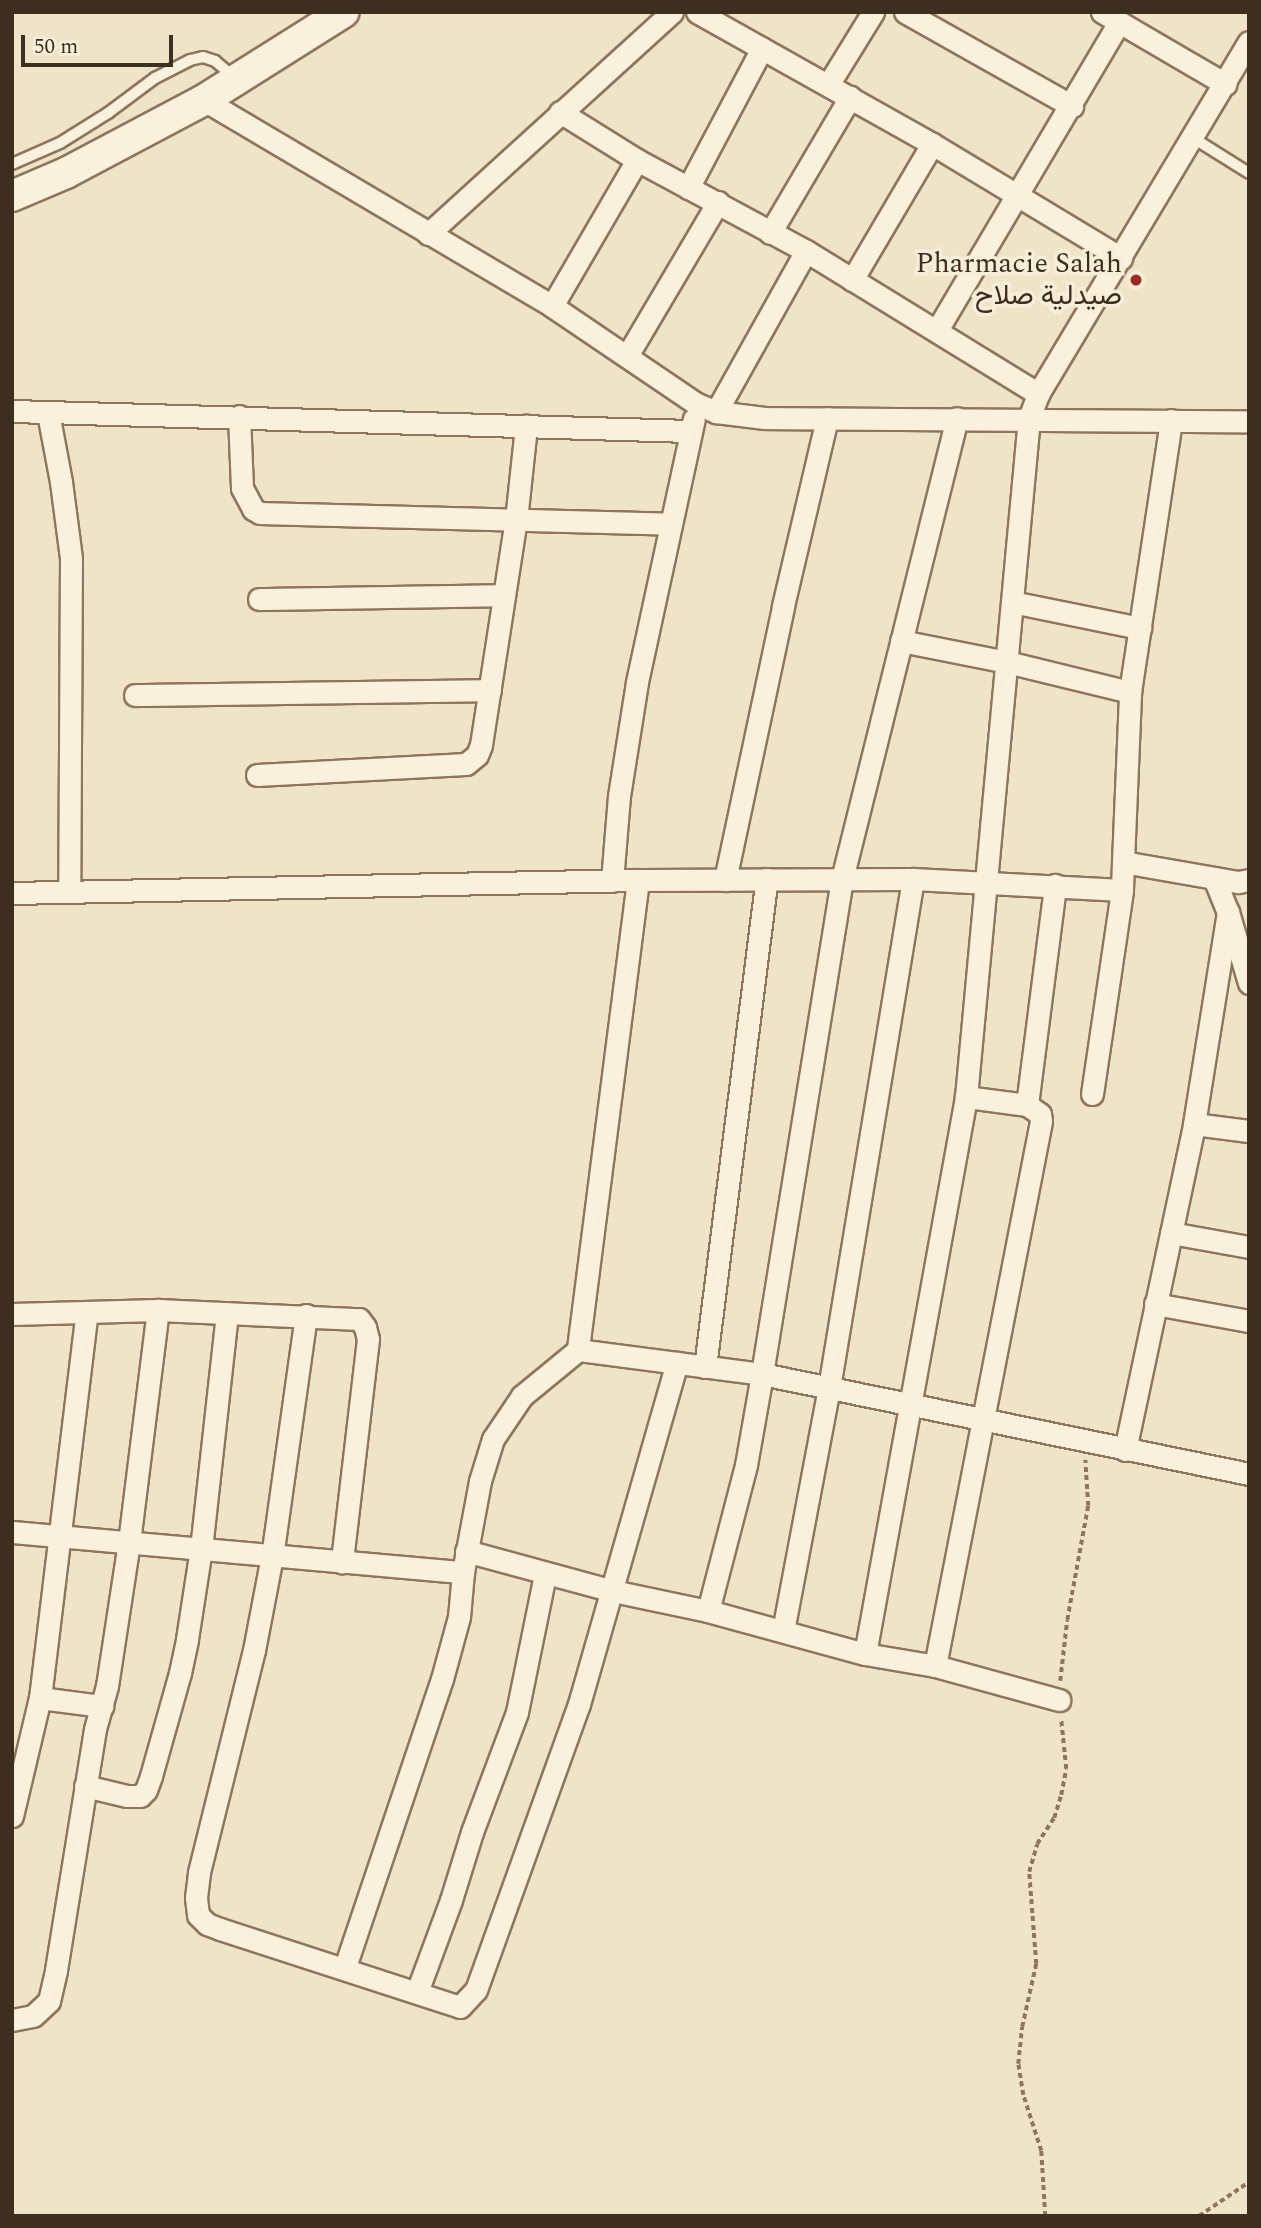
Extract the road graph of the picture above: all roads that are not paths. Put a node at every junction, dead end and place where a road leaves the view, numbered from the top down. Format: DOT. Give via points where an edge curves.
graph roads {
  1 [pos="344,12"];
  2 [pos="672,12"];
  3 [pos="697,12"];
  4 [pos="873,12"];
  5 [pos="905,12"];
  6 [pos="1110,17"];
  7 [pos="1249,42"];
  8 [pos="762,48"];
  9 [pos="237,80"];
  10 [pos="1225,84"];
  11 [pos="828,85"];
  12 [pos="850,97"];
  13 [pos="204,100"];
  14 [pos="1072,106"];
  15 [pos="560,112"];
  16 [pos="1193,138"];
  17 [pos="932,145"];
  18 [pos="637,160"];
  19 [pos="12,164"];
  20 [pos="1249,173"];
  21 [pos="688,188"];
  22 [pos="12,196"];
  23 [pos="1018,197"];
  24 [pos="718,202"];
  25 [pos="770,233"];
  26 [pos="428,234"];
  27 [pos="806,251"];
  28 [pos="1121,258"];
  29 [pos="852,280"];
  30 [pos="552,306"];
  31 [pos="937,330"];
  32 [pos="628,356"];
  33 [pos="1038,394"];
  34 [pos="707,408"];
  35 [pos="12,411"];
  36 [pos="48,413"];
  37 [pos="239,416"];
  38 [pos="827,418"];
  39 [pos="957,418"];
  40 [pos="1029,418"];
  41 [pos="1171,420"];
  42 [pos="1249,421"];
  43 [pos="526,426"];
  44 [pos="691,431"];
  45 [pos="516,520"];
  46 [pos="671,524"];
  47 [pos="505,595"];
  48 [pos="258,599"];
  49 [pos="1012,602"];
  50 [pos="1140,628"];
  51 [pos="901,641"];
  52 [pos="1007,662"];
  53 [pos="490,690"];
  54 [pos="1130,692"];
  55 [pos="135,695"];
  56 [pos="257,775"];
  57 [pos="1123,862"];
  58 [pos="1214,878"];
  59 [pos="842,879"];
  60 [pos="914,879"];
  61 [pos="638,880"];
  62 [pos="725,880"];
  63 [pos="767,880"];
  64 [pos="1249,880"];
  65 [pos="612,881"];
  66 [pos="987,881"];
  67 [pos="1055,885"];
  68 [pos="1122,890"];
  69 [pos="69,891"];
  70 [pos="12,893"];
  71 [pos="1228,912"];
  72 [pos="1249,983"];
  73 [pos="1091,1094"];
  74 [pos="966,1097"];
  75 [pos="1027,1105"];
  76 [pos="1194,1124"];
  77 [pos="1249,1131"];
  78 [pos="1171,1233"];
  79 [pos="1249,1247"];
  80 [pos="1155,1304"];
  81 [pos="158,1310"];
  82 [pos="87,1312"];
  83 [pos="227,1313"];
  84 [pos="12,1314"];
  85 [pos="306,1315"];
  86 [pos="1249,1321"];
  87 [pos="578,1350"];
  88 [pos="677,1363"];
  89 [pos="705,1367"];
  90 [pos="762,1374"];
  91 [pos="829,1388"];
  92 [pos="908,1404"];
  93 [pos="984,1419"];
  94 [pos="1125,1450"];
  95 [pos="1249,1474"];
  96 [pos="12,1532"];
  97 [pos="57,1537"];
  98 [pos="129,1542"];
  99 [pos="201,1549"];
  100 [pos="272,1556"];
  101 [pos="342,1562"];
  102 [pos="465,1562"];
  103 [pos="545,1574"];
  104 [pos="613,1591"];
  105 [pos="708,1611"];
  106 [pos="783,1630"];
  107 [pos="865,1654"];
  108 [pos="936,1665"];
  109 [pos="40,1698"];
  110 [pos="1059,1700"];
  111 [pos="102,1706"];
  112 [pos="85,1786"];
  113 [pos="12,1816"];
  114 [pos="345,1967"];
  115 [pos="417,1992"];
  116 [pos="12,2020"];
  1 -- 9 [label="main road"];
  2 -- 15 [label="street"];
  3 -- 8 [label="street"];
  4 -- 11 [label="street"];
  5 -- 14 [label="street"];
  6 -- 10 [label="street"];
  6 -- 14 [label="street"];
  7 -- 10 [label="street"];
  8 -- 11 [label="street"];
  8 -- 21 [label="street"];
  9 -- 13 [label="main road"];
  9 -- 19 [label="lane" via="215,61 203,57 190,60 155,78 60,143"];
  10 -- 16 [label="street"];
  11 -- 12 [label="street"];
  12 -- 17 [label="street"];
  12 -- 25 [label="street"];
  13 -- 22 [label="main road" via="66,173"];
  13 -- 26 [label="street"];
  14 -- 23 [label="street"];
  15 -- 18 [label="street"];
  15 -- 26 [label="street"];
  16 -- 20 [label="lane"];
  16 -- 28 [label="street"];
  17 -- 23 [label="street"];
  17 -- 29 [label="street"];
  18 -- 21 [label="street"];
  18 -- 30 [label="street"];
  21 -- 24 [label="street"];
  23 -- 28 [label="street"];
  23 -- 31 [label="street"];
  24 -- 25 [label="street"];
  24 -- 32 [label="street"];
  25 -- 27 [label="street"];
  26 -- 30 [label="street"];
  27 -- 29 [label="street"];
  27 -- 34 [label="street"];
  28 -- 33 [label="street"];
  29 -- 31 [label="street"];
  30 -- 32 [label="street"];
  31 -- 33 [label="street"];
  32 -- 34 [label="street"];
  33 -- 40 [label="street"];
  34 -- 38 [label="street" via="737,417"];
  34 -- 44 [label="street"];
  35 -- 36 [label="street"];
  36 -- 37 [label="street"];
  36 -- 69 [label="street" via="71,558"];
  37 -- 43 [label="street"];
  37 -- 45 [label="street" via="242,488 260,513"];
  38 -- 39 [label="street"];
  38 -- 62 [label="street"];
  39 -- 40 [label="street"];
  39 -- 51 [label="street"];
  40 -- 41 [label="street"];
  40 -- 49 [label="street"];
  41 -- 42 [label="street"];
  41 -- 50 [label="street"];
  43 -- 44 [label="street"];
  43 -- 45 [label="street"];
  44 -- 46 [label="street"];
  45 -- 46 [label="street"];
  45 -- 47 [label="street"];
  46 -- 65 [label="street" via="637,682 619,796"];
  47 -- 48 [label="street"];
  47 -- 53 [label="street"];
  49 -- 50 [label="street"];
  49 -- 52 [label="street"];
  50 -- 54 [label="street"];
  51 -- 52 [label="street"];
  51 -- 59 [label="street"];
  52 -- 54 [label="street"];
  52 -- 66 [label="street"];
  53 -- 55 [label="street"];
  53 -- 56 [label="street" via="481,745 466,764"];
  54 -- 57 [label="street"];
  57 -- 58 [label="street"];
  57 -- 68 [label="street"];
  58 -- 64 [label="street"];
  58 -- 71 [label="street"];
  59 -- 60 [label="street"];
  59 -- 63 [label="street"];
  59 -- 90 [label="street"];
  60 -- 66 [label="street"];
  60 -- 91 [label="street"];
  61 -- 62 [label="street"];
  61 -- 65 [label="street"];
  61 -- 87 [label="street"];
  62 -- 63 [label="street"];
  63 -- 89 [label="street"];
  65 -- 69 [label="street"];
  66 -- 67 [label="street"];
  66 -- 74 [label="street"];
  67 -- 68 [label="street"];
  67 -- 75 [label="street"];
  68 -- 73 [label="street"];
  69 -- 70 [label="street"];
  71 -- 72 [label="street"];
  71 -- 76 [label="street"];
  74 -- 75 [label="street"];
  74 -- 92 [label="street"];
  75 -- 93 [label="street" via="1040,1114 1041,1121"];
  76 -- 77 [label="street"];
  76 -- 78 [label="street"];
  78 -- 79 [label="street"];
  78 -- 80 [label="street"];
  80 -- 86 [label="street"];
  80 -- 94 [label="street"];
  81 -- 82 [label="street"];
  81 -- 83 [label="street"];
  81 -- 98 [label="street"];
  82 -- 84 [label="street"];
  82 -- 97 [label="street"];
  83 -- 85 [label="street"];
  83 -- 99 [label="street"];
  85 -- 100 [label="street"];
  85 -- 101 [label="street" via="359,1320 368,1339"];
  87 -- 88 [label="street"];
  87 -- 102 [label="street" via="522,1396 493,1439"];
  88 -- 89 [label="street"];
  88 -- 104 [label="street"];
  89 -- 90 [label="street"];
  90 -- 91 [label="street"];
  90 -- 105 [label="street" via="746,1465"];
  91 -- 92 [label="street"];
  91 -- 106 [label="street"];
  92 -- 93 [label="street"];
  92 -- 107 [label="street"];
  93 -- 94 [label="street"];
  93 -- 108 [label="street"];
  94 -- 95 [label="street"];
  96 -- 97 [label="street"];
  97 -- 98 [label="street"];
  97 -- 109 [label="street"];
  98 -- 99 [label="street"];
  98 -- 111 [label="street"];
  99 -- 100 [label="street"];
  99 -- 112 [label="street" via="180,1673 146,1790 140,1796 127,1797"];
  100 -- 101 [label="street"];
  100 -- 114 [label="street" via="254,1650 199,1873 198,1915 220,1929"];
  101 -- 102 [label="street"];
  102 -- 103 [label="street"];
  102 -- 114 [label="street" via="459,1617 442,1679"];
  103 -- 104 [label="street"];
  103 -- 115 [label="street" via="517,1712"];
  104 -- 105 [label="street"];
  104 -- 115 [label="street" via="579,1704 475,1990 460,2007"];
  105 -- 106 [label="street"];
  106 -- 107 [label="street"];
  107 -- 108 [label="street"];
  108 -- 110 [label="street"];
  109 -- 111 [label="street"];
  109 -- 113 [label="street"];
  111 -- 112 [label="street"];
  112 -- 116 [label="street" via="49,2001 33,2016"];
  114 -- 115 [label="street"];
}
